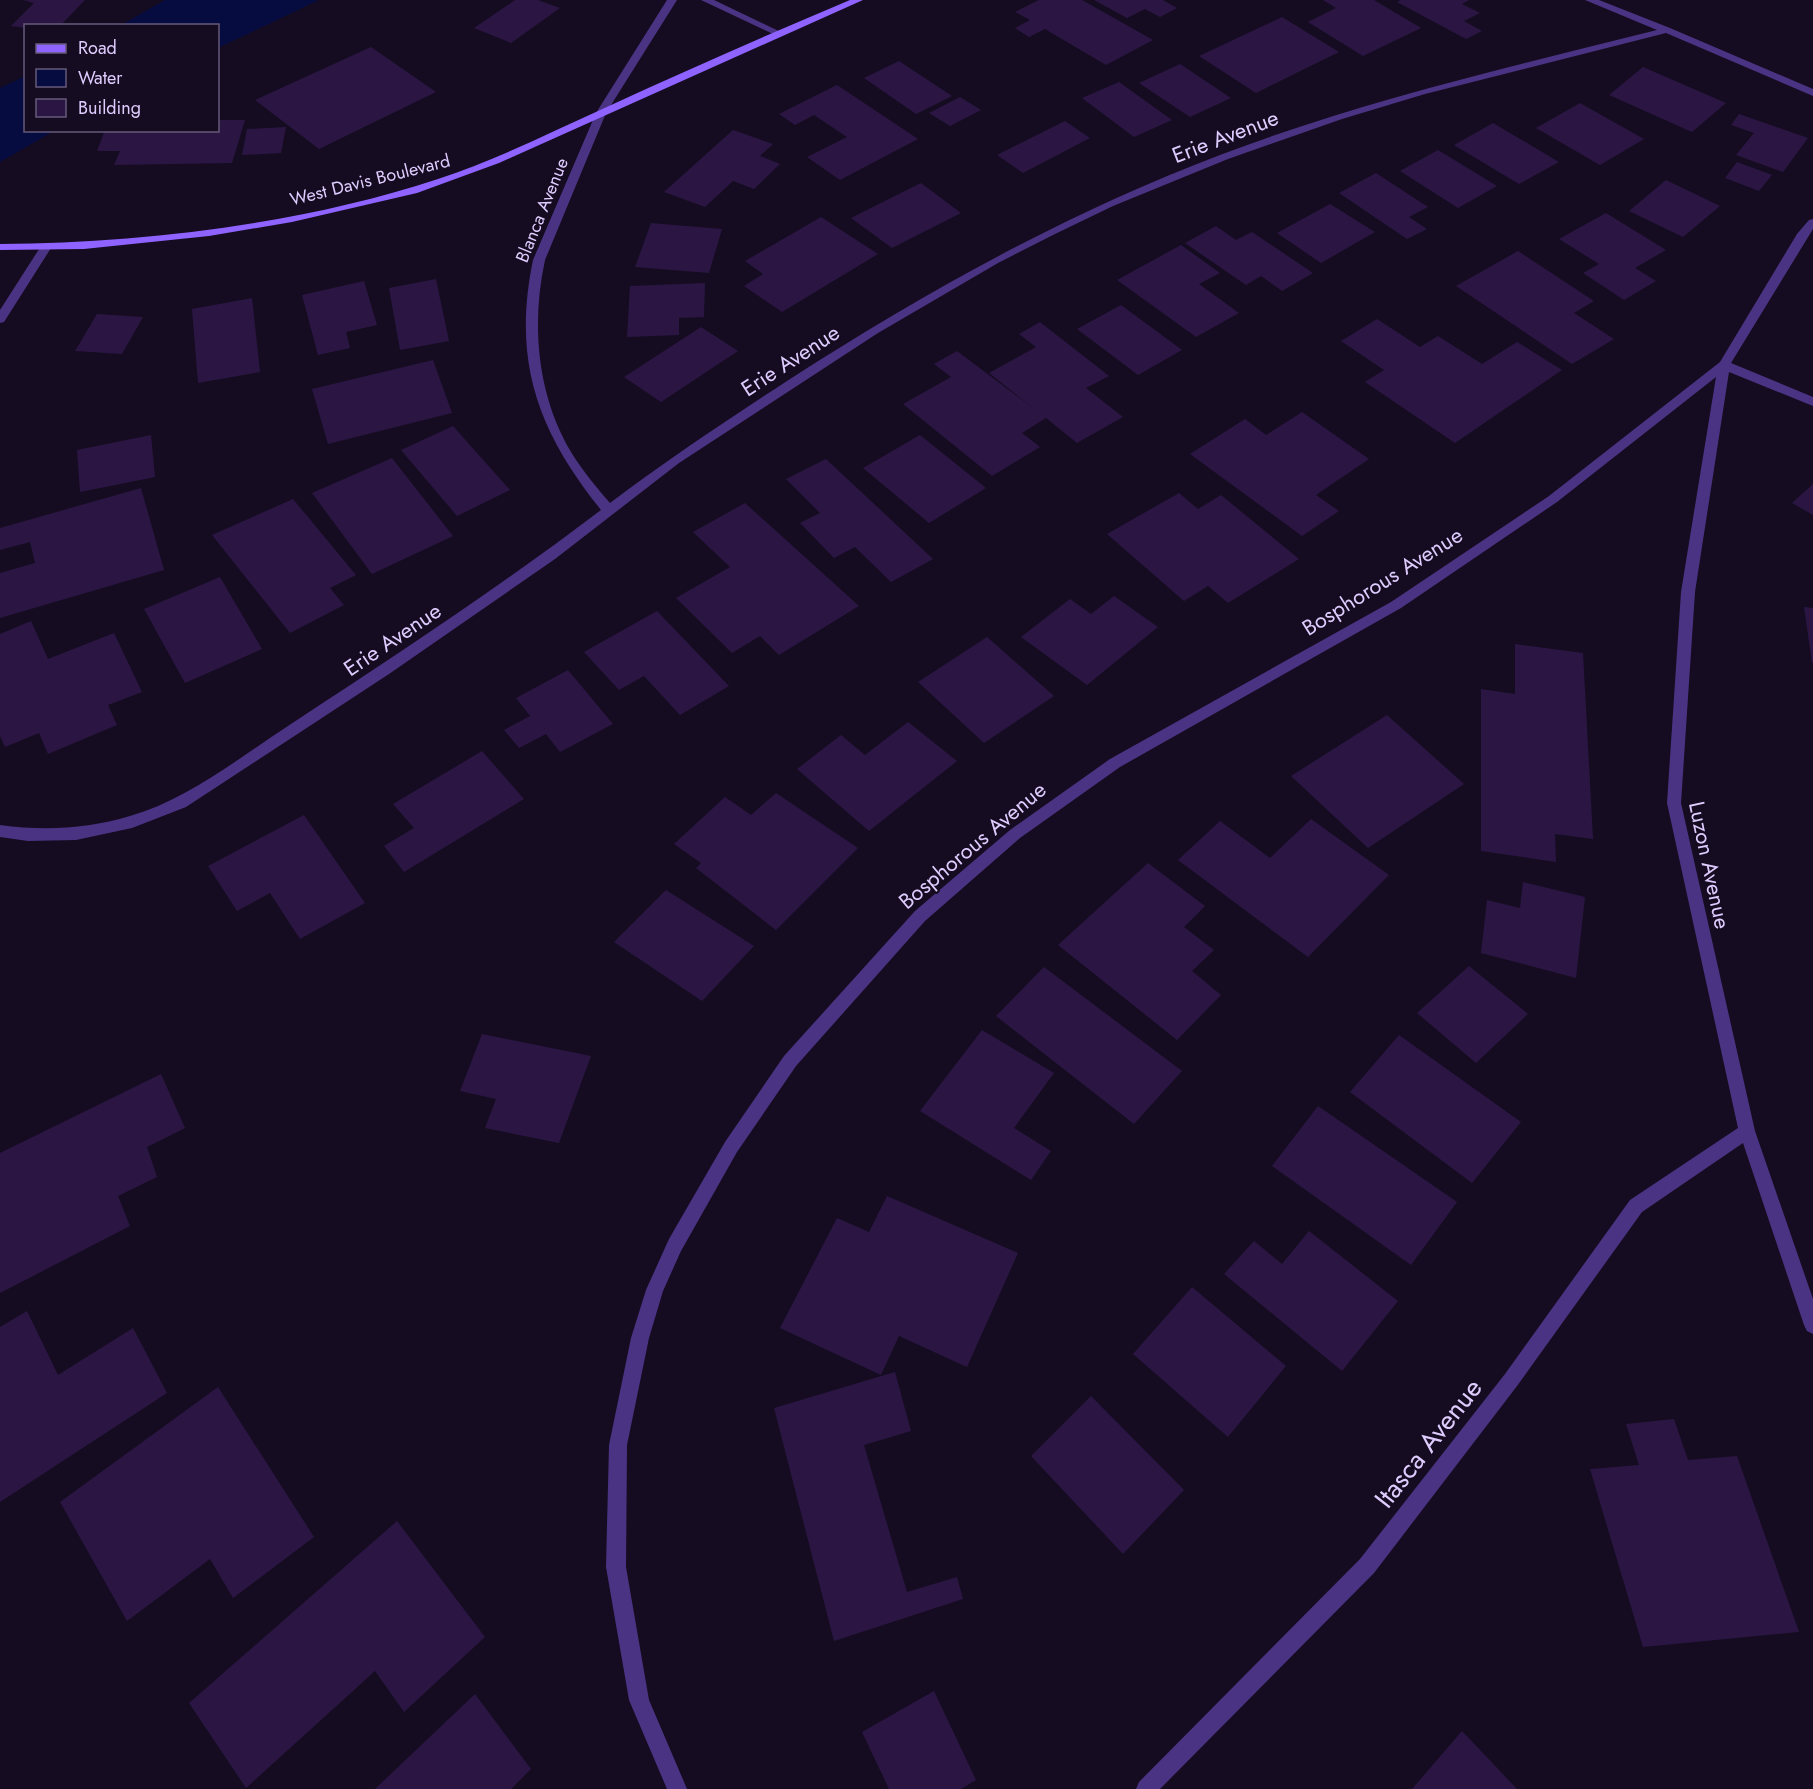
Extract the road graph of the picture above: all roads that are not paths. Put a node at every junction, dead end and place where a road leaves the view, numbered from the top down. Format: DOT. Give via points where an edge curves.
graph roads {
  1 [pos="672,0"];
  2 [pos="706,0"];
  3 [pos="858,0"];
  4 [pos="1590,0"];
  5 [pos="1667,30"];
  6 [pos="778,33"];
  7 [pos="1813,93"];
  8 [pos="601,113"];
  9 [pos="1813,222"];
  10 [pos="0,247"];
  11 [pos="45,248"];
  12 [pos="0,319"];
  13 [pos="1724,365"];
  14 [pos="1813,402"];
  15 [pos="608,510"];
  16 [pos="0,831"];
  17 [pos="1747,1131"];
  18 [pos="1813,1325"];
  19 [pos="677,1789"];
  20 [pos="1146,1789"];
  1 -- 8 [label="street, Blanca Avenue"];
  2 -- 6 [label="street"];
  3 -- 6 [label="street, West Davis Boulevard"];
  4 -- 5 [label="street"];
  5 -- 7 [label="street"];
  5 -- 15 [label="street, Erie Avenue" via="1338,117 1224,157 1109,204 994,261 874,330 675,460"];
  6 -- 8 [label="street, West Davis Boulevard"];
  8 -- 11 [label="street, West Davis Boulevard" via="458,176 384,198 206,233"];
  8 -- 15 [label="street, Blanca Avenue" via="539,260 531,326 538,377 556,435 578,473"];
  9 -- 13 [label="street, Bosphorous Avenue"];
  10 -- 11 [label="street, West Davis Boulevard"];
  11 -- 12 [label="street"];
  13 -- 14 [label="street"];
  13 -- 17 [label="street, Luzon Avenue" via="1688,592 1674,803"];
  13 -- 19 [label="street, Bosphorous Avenue" via="1553,499 1396,605 1115,763 1015,834 920,916 790,1061 731,1147 675,1245 640,1338 618,1445 616,1567 639,1700"];
  15 -- 16 [label="street, Erie Avenue" via="502,590 181,803 132,822 76,834"];
  17 -- 18 [label="street, Luzon Avenue"];
  17 -- 20 [label="street, Itasca Avenue" via="1636,1206 1511,1380 1367,1566"];
}
